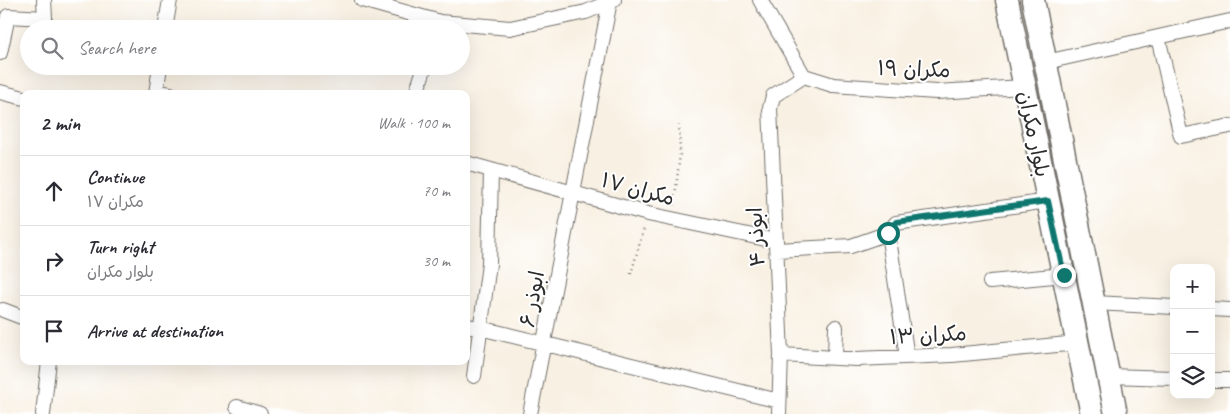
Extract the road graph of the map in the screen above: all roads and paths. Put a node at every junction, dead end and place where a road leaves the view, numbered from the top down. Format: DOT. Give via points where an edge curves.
graph roads {
  1 [pos="44,0"];
  2 [pos="170,0"];
  3 [pos="362,0"];
  4 [pos="760,0"];
  5 [pos="1007,0"];
  6 [pos="1032,0"];
  7 [pos="612,1"];
  8 [pos="167,20"];
  9 [pos="424,20"];
  10 [pos="1230,21"];
  11 [pos="470,26"];
  12 [pos="1158,37"];
  13 [pos="0,53"];
  14 [pos="1046,62"];
  15 [pos="159,75"];
  16 [pos="422,75"];
  17 [pos="804,76"];
  18 [pos="1025,87"];
  19 [pos="156,90"];
  20 [pos="417,90"];
  21 [pos="0,92"];
  22 [pos="20,97"];
  23 [pos="679,125"];
  24 [pos="1230,126"];
  25 [pos="470,164"];
  26 [pos="491,170"];
  27 [pos="573,192"];
  28 [pos="1048,201"];
  29 [pos="648,214"];
  30 [pos="673,219"];
  31 [pos="888,233"];
  32 [pos="776,245"];
  33 [pos="631,274"];
  34 [pos="1064,275"];
  35 [pos="990,282"];
  36 [pos="1094,303"];
  37 [pos="1170,307"];
  38 [pos="1215,309"];
  39 [pos="3,310"];
  40 [pos="1230,310"];
  41 [pos="20,316"];
  42 [pos="473,327"];
  43 [pos="836,327"];
  44 [pos="1078,343"];
  45 [pos="544,344"];
  46 [pos="781,355"];
  47 [pos="907,357"];
  48 [pos="835,358"];
  49 [pos="49,365"];
  50 [pos="474,376"];
  51 [pos="1108,376"];
  52 [pos="1170,378"];
  53 [pos="1215,380"];
  54 [pos="1230,380"];
  55 [pos="237,407"];
  56 [pos="779,407"];
  57 [pos="43,414"];
  58 [pos="260,414"];
  59 [pos="530,414"];
  60 [pos="1092,414"];
  61 [pos="1116,414"];
  1 -- 13 [label="street" via="44,18 8,16"];
  2 -- 8 [label="street"];
  3 -- 9 [label="street"];
  4 -- 17 [label="street"];
  5 -- 18 [label="main road, بلوار مکران"];
  6 -- 14 [label="main road"];
  7 -- 11 [label="street" via="586,12 510,28"];
  7 -- 27 [label="street, ابوذر ۶"];
  10 -- 12 [label="street"];
  12 -- 14 [label="street"];
  12 -- 24 [label="street" via="1181,136"];
  14 -- 36 [label="main road"];
  15 -- 19 [label="street"];
  16 -- 20 [label="street"];
  17 -- 18 [label="street, مکران ۱۹" via="833,85 936,92"];
  17 -- 32 [label="street, ابوذر ۴" via="773,96 770,108"];
  18 -- 28 [label="main road, بلوار مکران"];
  21 -- 22 [label="street"];
  23 -- 30 [label="path" via="680,154"];
  25 -- 26 [label="street, مکران ۱۷"];
  26 -- 27 [label="street, مکران ۱۷"];
  26 -- 42 [label="street" via="488,264"];
  27 -- 29 [label="street, مکران ۱۷"];
  27 -- 45 [label="street, ابوذر ۶"];
  28 -- 31 [label="street, مکران ۱۷" via="896,222"];
  28 -- 34 [label="main road, بلوار مکران"];
  29 -- 30 [label="street, مکران ۱۷"];
  29 -- 33 [label="path"];
  30 -- 32 [label="street, مکران ۱۷"];
  31 -- 32 [label="street, مکران ۱۷" via="851,246"];
  31 -- 47 [label="street"];
  32 -- 46 [label="street, ابوذر ۴"];
  34 -- 35 [label="street"];
  34 -- 44 [label="main road, بلوار مکران"];
  36 -- 37 [label="street"];
  36 -- 51 [label="main road"];
  38 -- 40 [label="street"];
  39 -- 41 [label="street"];
  42 -- 45 [label="street"];
  42 -- 50 [label="street"];
  43 -- 48 [label="street"];
  44 -- 47 [label="street, مکران ۱۳"];
  44 -- 60 [label="main road, بلوار مکران"];
  45 -- 56 [label="street"];
  45 -- 59 [label="street, ابوذر ۶"];
  46 -- 48 [label="street, مکران ۱۳"];
  46 -- 56 [label="street, ابوذر ۴"];
  47 -- 48 [label="street, مکران ۱۳"];
  49 -- 57 [label="street"];
  51 -- 52 [label="street"];
  51 -- 61 [label="main road"];
  53 -- 54 [label="street"];
  55 -- 58 [label="street"];
}
